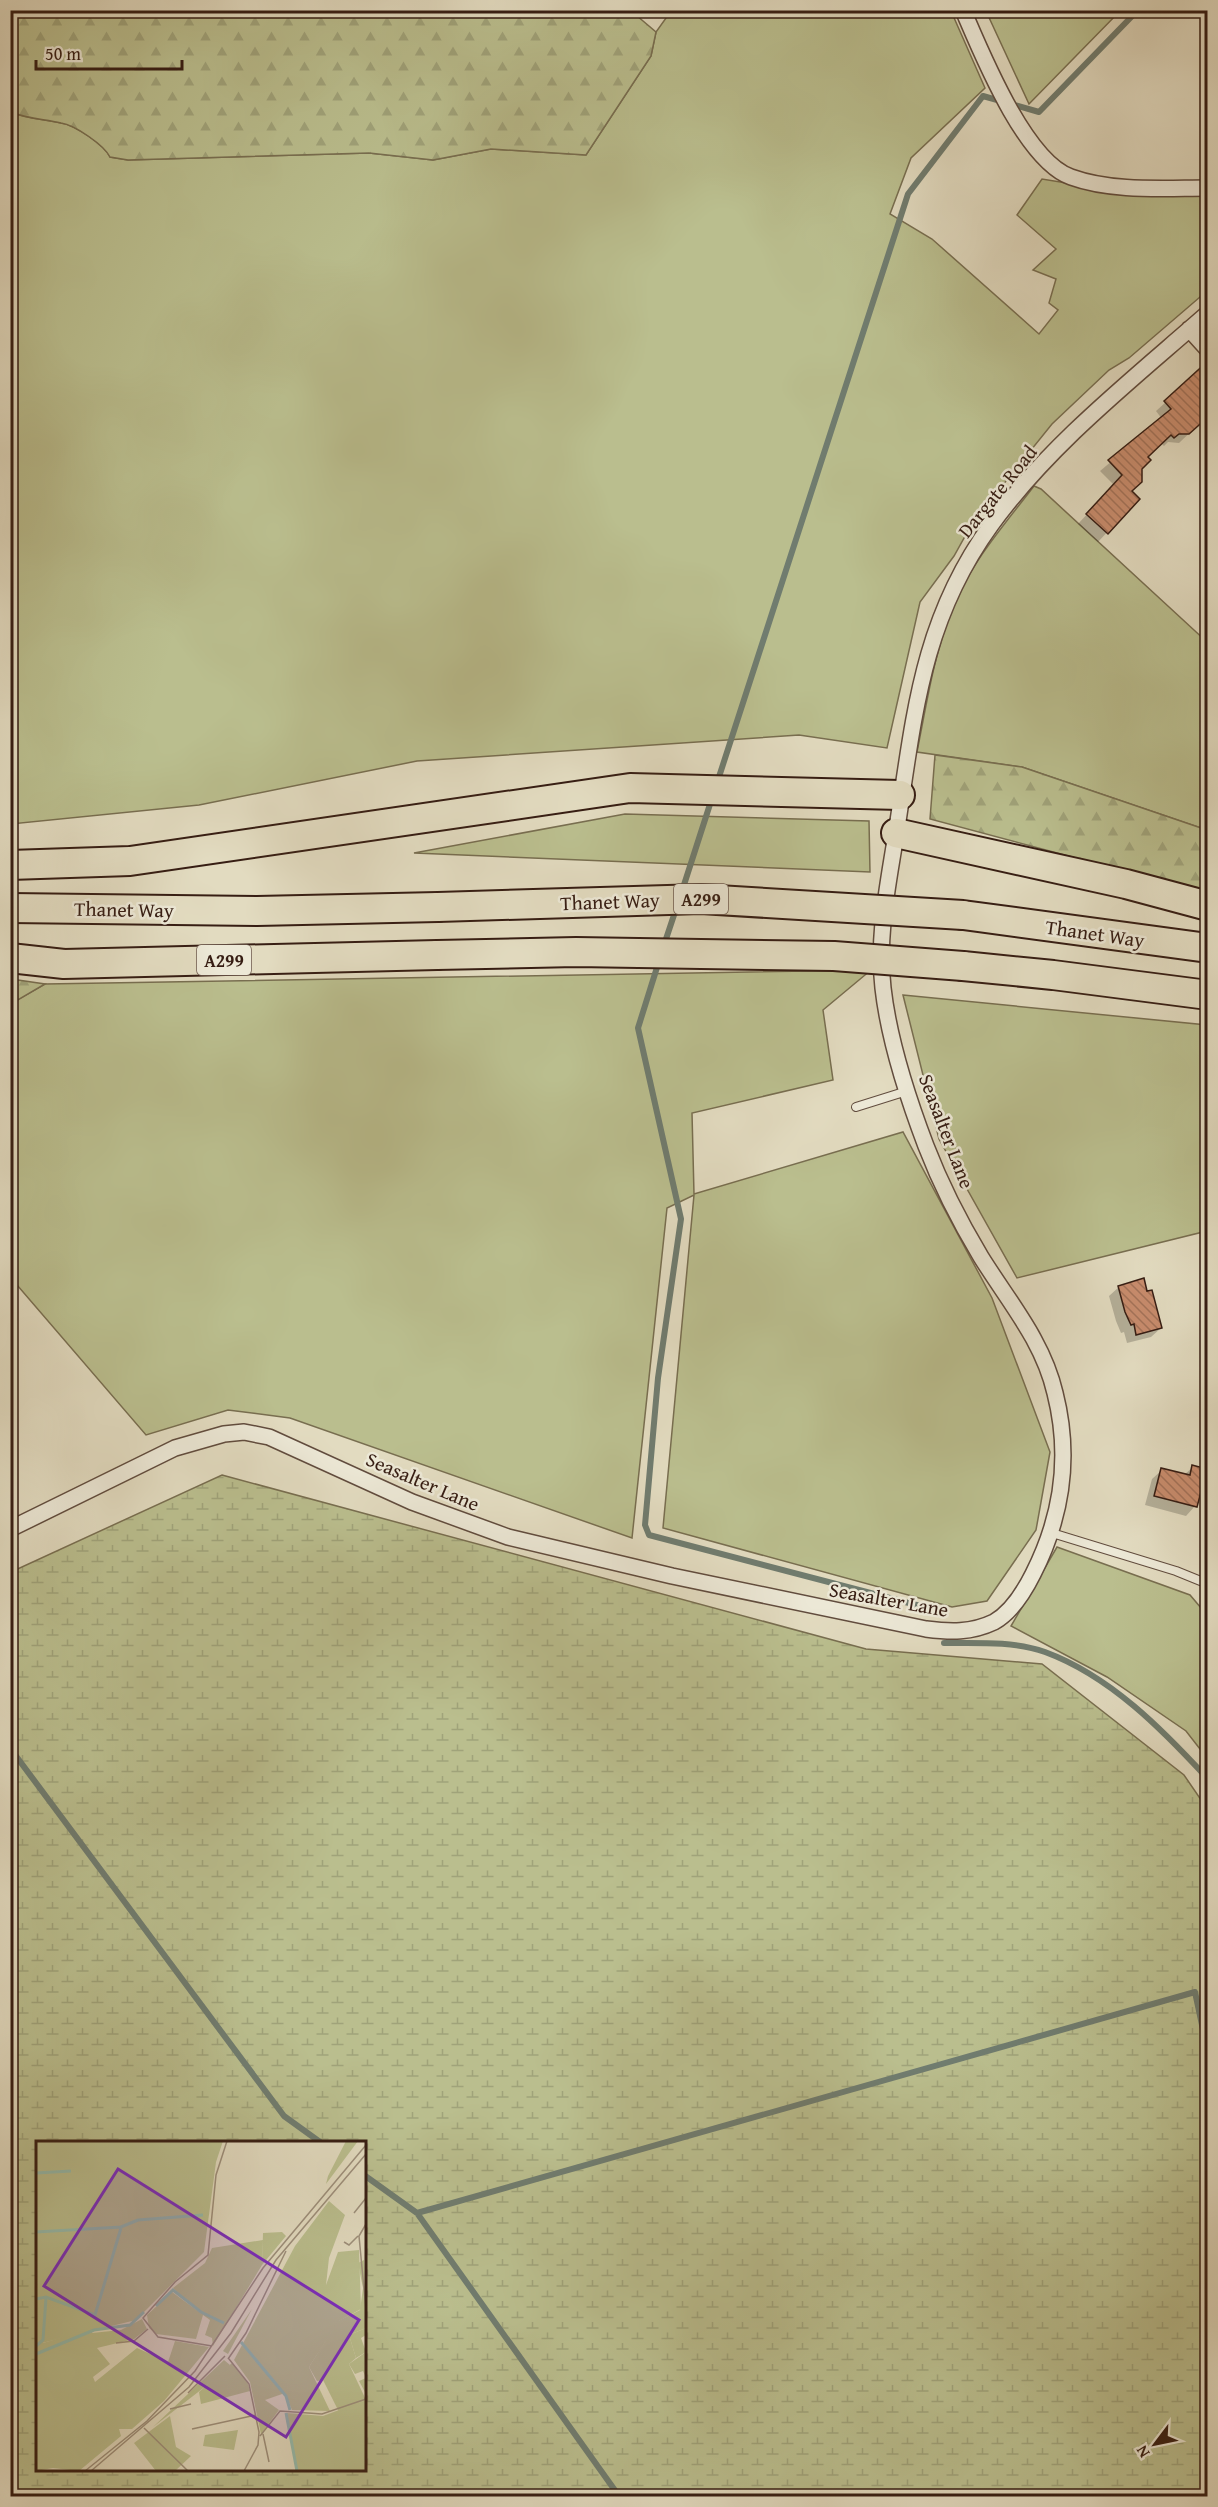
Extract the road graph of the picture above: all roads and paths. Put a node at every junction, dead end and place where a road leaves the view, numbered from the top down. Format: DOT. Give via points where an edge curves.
graph roads {
  1 [pos="963,10"];
  2 [pos="1208,188"];
  3 [pos="1208,313"];
  4 [pos="1189,329"];
  5 [pos="1208,350"];
  6 [pos="900,795"];
  7 [pos="896,833"];
  8 [pos="10,865"];
  9 [pos="1208,906"];
  10 [pos="10,908"];
  11 [pos="1208,948"];
  12 [pos="10,958"];
  13 [pos="1208,995"];
  14 [pos="907,1091"];
  15 [pos="856,1107"];
  16 [pos="10,1529"];
  17 [pos="1052,1533"];
  18 [pos="1208,1584"];
  1 -- 2 [label="street" via="1011,111 1051,165 1069,177 1095,183"];
  3 -- 4 [label="street, Dargate Road"];
  4 -- 5 [label="street"];
  4 -- 6 [label="street, Dargate Road" via="1071,436 991,524 966,563 941,614 924,665"];
  6 -- 7 [label="street, Dargate Road"];
  6 -- 8 [label="highway" via="630,788 130,861"];
  7 -- 9 [label="highway"];
  7 -- 14 [label="street, Seasalter Lane" via="881,945 883,991"];
  10 -- 11 [label="highway, Thanet Way / A299, bridge" via="256,911 701,899 963,915"];
  12 -- 13 [label="highway, A299, bridge" via="64,964 576,952 834,956 1064,976"];
  14 -- 15 [label="lane"];
  14 -- 17 [label="street, Seasalter Lane" via="926,1146 956,1212 1024,1320 1050,1375 1063,1453 1062,1486"];
  16 -- 17 [label="street, Seasalter Lane" via="175,1448 202,1438 244,1432 269,1437 412,1502 508,1537 875,1619 961,1632 1003,1616 1026,1587"];
  17 -- 18 [label="lane"];
}
